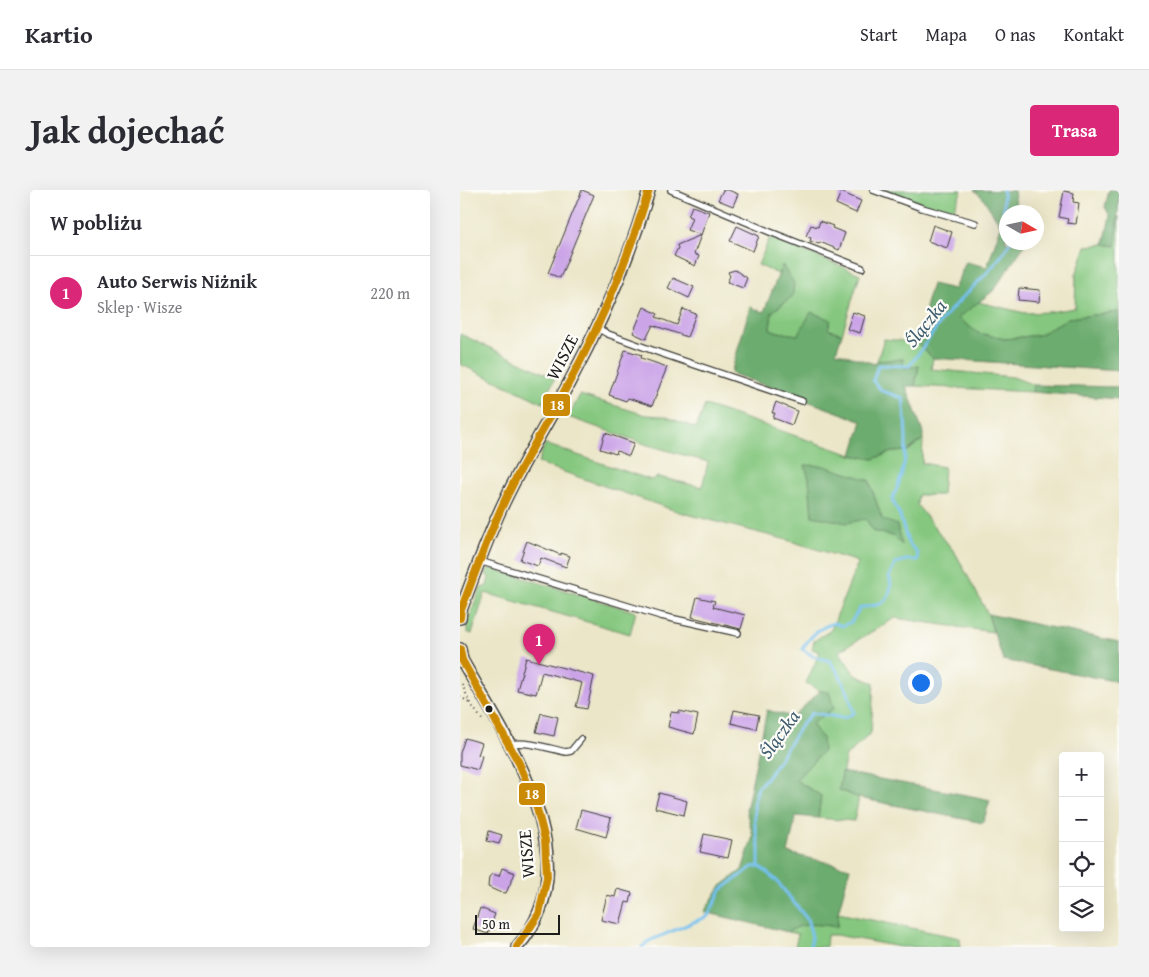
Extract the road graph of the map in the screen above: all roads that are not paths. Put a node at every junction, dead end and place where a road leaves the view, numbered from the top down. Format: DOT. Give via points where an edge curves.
graph roads {
  1 [pos="649,190"];
  2 [pos="671,190"];
  3 [pos="873,190"];
  4 [pos="975,223"];
  5 [pos="862,268"];
  6 [pos="597,328"];
  7 [pos="802,401"];
  8 [pos="479,561"];
  9 [pos="460,618"];
  10 [pos="738,633"];
  11 [pos="460,649"];
  12 [pos="581,739"];
  13 [pos="510,744"];
  14 [pos="517,947"];
  1 -- 6 [label="street, WISZE" via="626,261"];
  2 -- 5 [label="lane"];
  3 -- 4 [label="lane"];
  6 -- 7 [label="lane"];
  6 -- 8 [label="street, WISZE" via="570,383 516,477"];
  8 -- 9 [label="street, WISZE"];
  8 -- 10 [label="lane" via="661,616"];
  11 -- 13 [label="street, WISZE" via="462,660"];
  12 -- 13 [label="lane" via="566,752"];
  13 -- 14 [label="street, WISZE" via="540,812 548,870 546,893 538,917"];
}
